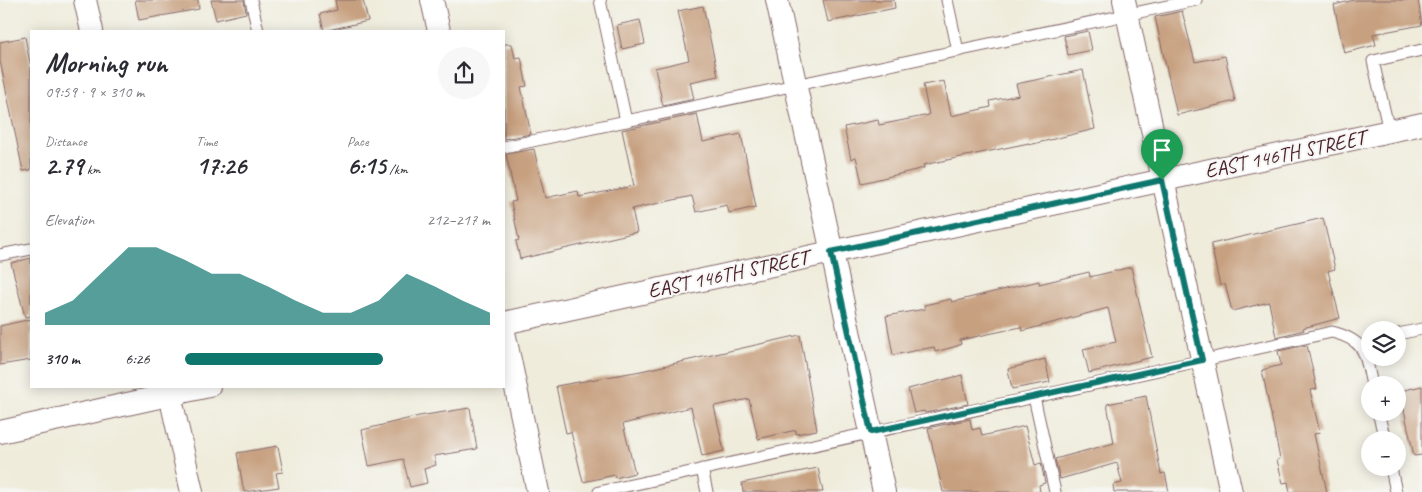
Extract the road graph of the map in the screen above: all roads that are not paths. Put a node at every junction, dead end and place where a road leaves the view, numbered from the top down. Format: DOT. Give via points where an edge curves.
graph roads {
  1 [pos="85,0"];
  2 [pos="251,0"];
  3 [pos="432,0"];
  4 [pos="600,0"];
  5 [pos="777,0"];
  6 [pos="947,0"];
  7 [pos="1196,0"];
  8 [pos="1125,7"];
  9 [pos="92,30"];
  10 [pos="258,30"];
  11 [pos="439,30"];
  12 [pos="1422,50"];
  13 [pos="958,51"];
  14 [pos="795,86"];
  15 [pos="626,121"];
  16 [pos="1422,124"];
  17 [pos="1389,131"];
  18 [pos="505,148"];
  19 [pos="1162,180"];
  20 [pos="30,248"];
  21 [pos="831,252"];
  22 [pos="0,255"];
  23 [pos="505,323"];
  24 [pos="1422,329"];
  25 [pos="1406,332"];
  26 [pos="505,337"];
  27 [pos="1202,360"];
  28 [pos="1370,376"];
  29 [pos="189,388"];
  30 [pos="169,390"];
  31 [pos="1034,396"];
  32 [pos="0,432"];
  33 [pos="871,432"];
  34 [pos="702,470"];
  35 [pos="1393,476"];
  36 [pos="192,492"];
  37 [pos="538,492"];
  38 [pos="599,492"];
  39 [pos="707,492"];
  40 [pos="884,492"];
  41 [pos="1055,492"];
  42 [pos="1231,492"];
  43 [pos="1396,492"];
  1 -- 9 [label="street"];
  2 -- 10 [label="lane"];
  3 -- 11 [label="street"];
  4 -- 15 [label="lane"];
  5 -- 14 [label="street"];
  6 -- 13 [label="lane"];
  7 -- 8 [label="lane"];
  8 -- 13 [label="lane"];
  8 -- 19 [label="street"];
  12 -- 17 [label="lane" via="1373,61"];
  13 -- 14 [label="lane"];
  14 -- 15 [label="lane"];
  14 -- 21 [label="street"];
  15 -- 18 [label="lane"];
  16 -- 17 [label="street, EAST 146TH STREET"];
  17 -- 19 [label="street, EAST 146TH STREET"];
  19 -- 21 [label="street, EAST 146TH STREET"];
  19 -- 27 [label="street"];
  20 -- 22 [label="lane"];
  21 -- 23 [label="street, EAST 146TH STREET"];
  21 -- 33 [label="street"];
  24 -- 25 [label="lane"];
  26 -- 37 [label="street"];
  27 -- 28 [label="lane" via="1332,332 1355,340 1364,349"];
  27 -- 31 [label="lane"];
  27 -- 42 [label="street"];
  29 -- 30 [label="street"];
  30 -- 32 [label="street"];
  30 -- 36 [label="street"];
  31 -- 33 [label="lane"];
  31 -- 41 [label="lane"];
  33 -- 34 [label="lane"];
  33 -- 40 [label="street"];
  34 -- 38 [label="lane"];
  34 -- 39 [label="lane"];
  35 -- 43 [label="lane"];
}
